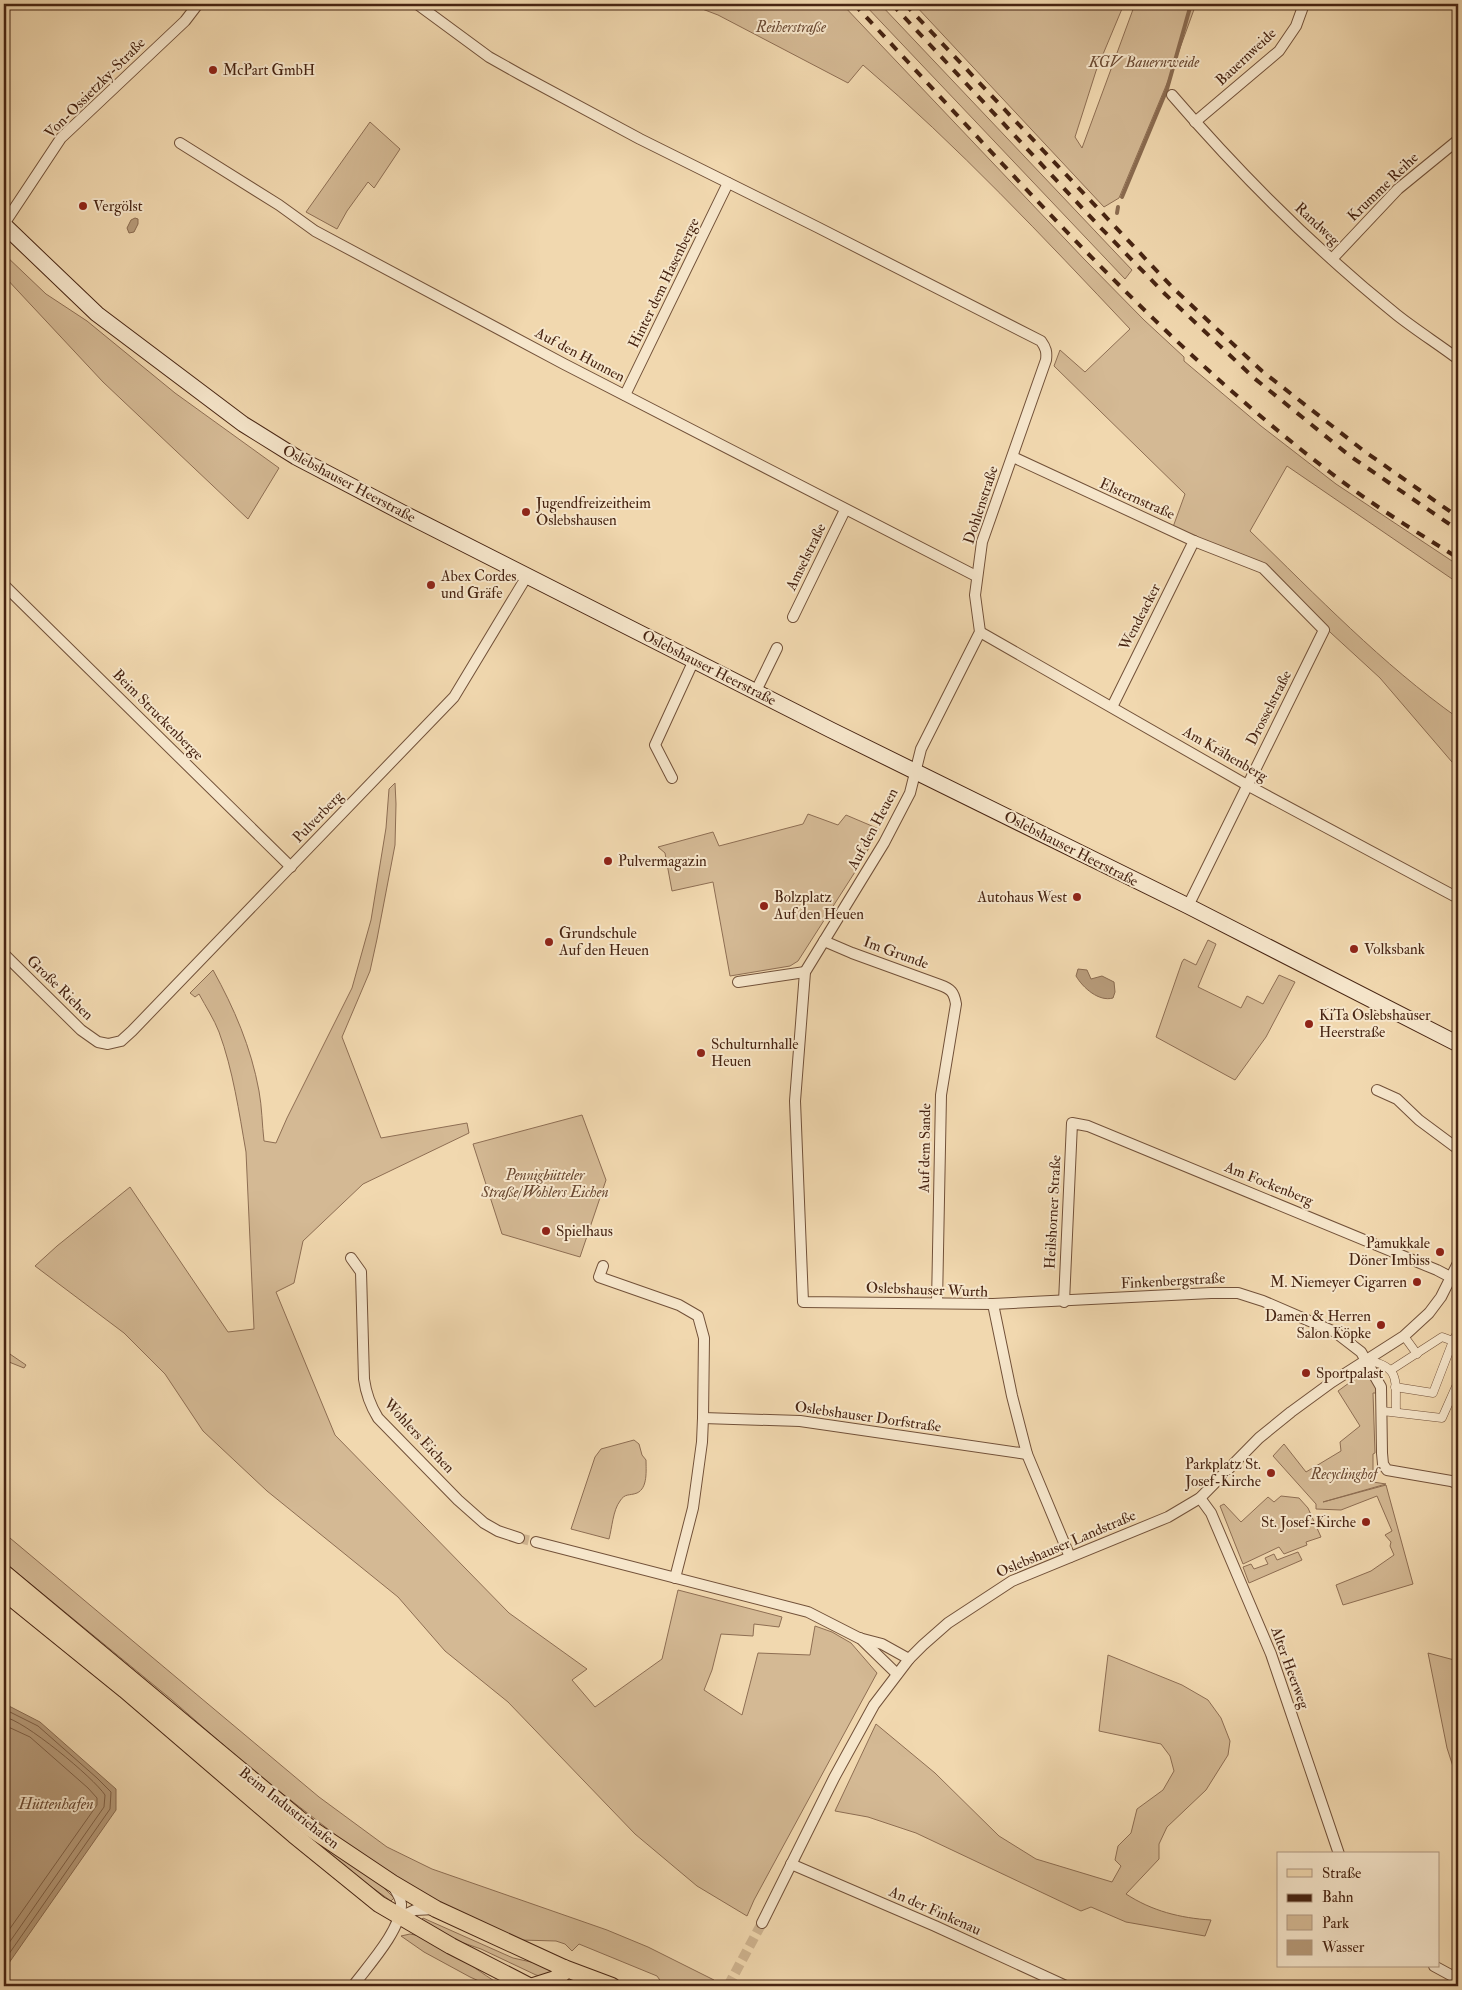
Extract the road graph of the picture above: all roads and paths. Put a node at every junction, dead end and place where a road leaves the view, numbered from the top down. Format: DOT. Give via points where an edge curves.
graph roads {
  1 [pos="198,4"];
  2 [pos="417,4"];
  3 [pos="1304,4"];
  4 [pos="1172,95"];
  5 [pos="1196,122"];
  6 [pos="1458,140"];
  7 [pos="180,143"];
  8 [pos="728,182"];
  9 [pos="4,225"];
  10 [pos="1332,259"];
  11 [pos="1458,359"];
  12 [pos="625,395"];
  13 [pos="1013,457"];
  14 [pos="846,510"];
  15 [pos="1194,541"];
  16 [pos="527,576"];
  17 [pos="976,576"];
  18 [pos="4,585"];
  19 [pos="793,617"];
  20 [pos="1324,630"];
  21 [pos="980,632"];
  22 [pos="777,648"];
  23 [pos="694,660"];
  24 [pos="756,691"];
  25 [pos="1112,707"];
  26 [pos="916,771"];
  27 [pos="672,778"];
  28 [pos="1247,785"];
  29 [pos="292,866"];
  30 [pos="1458,898"];
  31 [pos="1188,906"];
  32 [pos="824,941"];
  33 [pos="4,954"];
  34 [pos="805,972"];
  35 [pos="738,982"];
  36 [pos="955,996"];
  37 [pos="98,1042"];
  38 [pos="1458,1044"];
  39 [pos="1377,1090"];
  40 [pos="1072,1123"];
  41 [pos="1458,1149"];
  42 [pos="799,1186"];
  43 [pos="352,1258"];
  44 [pos="1458,1263"];
  45 [pos="603,1266"];
  46 [pos="1455,1279"];
  47 [pos="1064,1302"];
  48 [pos="937,1303"];
  49 [pos="993,1304"];
  50 [pos="1404,1336"];
  51 [pos="1417,1354"];
  52 [pos="1366,1360"];
  53 [pos="1391,1370"];
  54 [pos="1458,1382"];
  55 [pos="1395,1387"];
  56 [pos="1382,1411"];
  57 [pos="1396,1412"];
  58 [pos="703,1418"];
  59 [pos="1027,1454"];
  60 [pos="1458,1484"];
  61 [pos="1200,1498"];
  62 [pos="519,1538"];
  63 [pos="536,1542"];
  64 [pos="1070,1557"];
  65 [pos="4,1573"];
  66 [pos="675,1578"];
  67 [pos="4,1592"];
  68 [pos="859,1638"];
  69 [pos="909,1660"];
  70 [pos="897,1674"];
  71 [pos="1337,1852"];
  72 [pos="791,1864"];
  73 [pos="392,1883"];
  74 [pos="436,1909"];
  75 [pos="400,1918"];
  76 [pos="762,1923"];
  77 [pos="564,1968"];
  78 [pos="1437,1968"];
  79 [pos="1458,1980"];
  80 [pos="353,1986"];
  81 [pos="529,1986"];
  82 [pos="533,1986"];
  83 [pos="612,1986"];
  84 [pos="1066,1986"];
  1 -- 9 [label="street, Von-Ossietzky-Straße" via="185,21 61,138"];
  2 -- 8 [label="street" via="489,57 640,139"];
  3 -- 5 [label="street, Bauernweide" via="1296,26 1279,51"];
  4 -- 5 [label="street, Randweg"];
  5 -- 10 [label="street, Randweg" via="1259,190"];
  6 -- 10 [label="street, Krumme Reihe" via="1398,189"];
  7 -- 12 [label="street, Auf den Hunnen" via="315,231"];
  8 -- 12 [label="street, Hinter dem Hasenberge"];
  8 -- 13 [label="street, Dohlenstraße" via="1041,342 1046,347 1046,360"];
  9 -- 16 [label="main road, Oslebshauser Heerstraße" via="96,314 244,424 304,462"];
  10 -- 11 [label="street, Randweg" via="1398,315"];
  12 -- 14 [label="street, Auf den Hunnen"];
  13 -- 15 [label="street, Elsternstraße"];
  13 -- 17 [label="street, Dohlenstraße" via="982,542"];
  14 -- 17 [label="street, Auf den Hunnen"];
  14 -- 19 [label="street, Amselstraße"];
  15 -- 20 [label="street, Elsternstraße" via="1263,568"];
  15 -- 25 [label="street, Wendeacker"];
  16 -- 23 [label="main road, Oslebshauser Heerstraße"];
  16 -- 29 [label="street, Pulverberg" via="454,697"];
  17 -- 21 [label="street, Dohlenstraße"];
  18 -- 29 [label="street, Beim Struckenberge"];
  20 -- 28 [label="street, Drosselstraße"];
  21 -- 25 [label="street, Am Krähenberg"];
  21 -- 26 [label="street" via="921,749"];
  22 -- 24 [label="street"];
  23 -- 24 [label="main road, Oslebshauser Heerstraße"];
  23 -- 27 [label="street" via="655,745"];
  24 -- 26 [label="main road, Oslebshauser Heerstraße"];
  25 -- 28 [label="street, Am Krähenberg"];
  26 -- 31 [label="main road, Oslebshauser Heerstraße"];
  26 -- 32 [label="street, Auf den Heuen" via="910,793 884,843"];
  28 -- 30 [label="street, Am Krähenberg"];
  28 -- 31 [label="street, Drosselstraße"];
  29 -- 37 [label="street, Pulverberg" via="121,1041"];
  31 -- 38 [label="main road, Oslebshauser Heerstraße"];
  32 -- 34 [label="street, Auf den Heuen"];
  32 -- 36 [label="street, Im Grunde" via="940,984"];
  33 -- 37 [label="street, Große Riehen" via="81,1030"];
  34 -- 35 [label="street"];
  34 -- 42 [label="street, Auf den Heuen" via="795,1101"];
  36 -- 48 [label="street, Auf dem Sande" via="941,1095"];
  39 -- 41 [label="street" via="1397,1099"];
  40 -- 46 [label="street, Am Fockenberg" via="1088,1126"];
  40 -- 47 [label="street, Heilshorner Straße"];
  42 -- 48 [label="street, Oslebshauser Wurth" via="803,1302"];
  43 -- 62 [label="street, Wohlers Eichen" via="361,1272 364,1378 372,1408 378,1418 484,1523"];
  44 -- 46 [label="street, Oslebshauser Landstraße"];
  45 -- 58 [label="street" via="599,1278 679,1305 698,1316 704,1338"];
  46 -- 50 [label="street, Oslebshauser Landstraße" via="1429,1313"];
  47 -- 49 [label="street, Finkenbergstraße"];
  47 -- 52 [label="street, Finkenbergstraße" via="1238,1294 1263,1301 1335,1332 1356,1347"];
  48 -- 49 [label="street, Oslebshauser Wurth"];
  49 -- 59 [label="street, Oslebshauser Wurth"];
  50 -- 51 [label="street"];
  50 -- 52 [label="street, Oslebshauser Landstraße"];
  51 -- 53 [label="street"];
  51 -- 55 [label="street" via="1442,1337 1455,1337 1433,1393"];
  52 -- 53 [label="street" via="1382,1362"];
  52 -- 56 [label="street, Finkenbergstraße" via="1381,1387"];
  52 -- 61 [label="street, Oslebshauser Landstraße" via="1259,1438"];
  53 -- 55 [label="street"];
  54 -- 57 [label="street" via="1442,1418"];
  55 -- 57 [label="street"];
  56 -- 57 [label="street"];
  56 -- 60 [label="street, Finkenbergstraße" via="1382,1453 1387,1470"];
  58 -- 59 [label="street, Oslebshauser Dorfstraße" via="800,1421"];
  58 -- 66 [label="street" via="693,1508"];
  59 -- 64 [label="street, Oslebshauser Wurth"];
  61 -- 64 [label="street, Oslebshauser Landstraße" via="1168,1517"];
  61 -- 71 [label="street, Alter Heerweg" via="1211,1513 1271,1654"];
  63 -- 66 [label="street"];
  64 -- 69 [label="street, Oslebshauser Landstraße" via="1012,1581 976,1603 948,1623"];
  65 -- 73 [label="main road, Beim Industriehafen" via="310,1828"];
  66 -- 68 [label="street" via="808,1612"];
  67 -- 75 [label="main road, Beim Industriehafen" via="338,1871"];
  68 -- 69 [label="street" via="882,1644"];
  68 -- 70 [label="street"];
  69 -- 70 [label="street, Oslebshauser Landstraße"];
  70 -- 72 [label="street, Oslebshauser Landstraße" via="874,1705"];
  72 -- 76 [label="street, Oslebshauser Landstraße"];
  72 -- 84 [label="street, An der Finkenau"];
  73 -- 74 [label="main road, Beim Industriehafen"];
  73 -- 75 [label="street" via="402,1902"];
  74 -- 75 [label="street" via="415,1910"];
  74 -- 77 [label="main road, Beim Industriehafen"];
  75 -- 80 [label="street"];
  75 -- 81 [label="main road, Beim Industriehafen"];
  77 -- 82 [label="main road" via="564,1972 555,1979"];
  77 -- 83 [label="main road, Beim Industriehafen"];
  78 -- 79 [label="street"];
}
